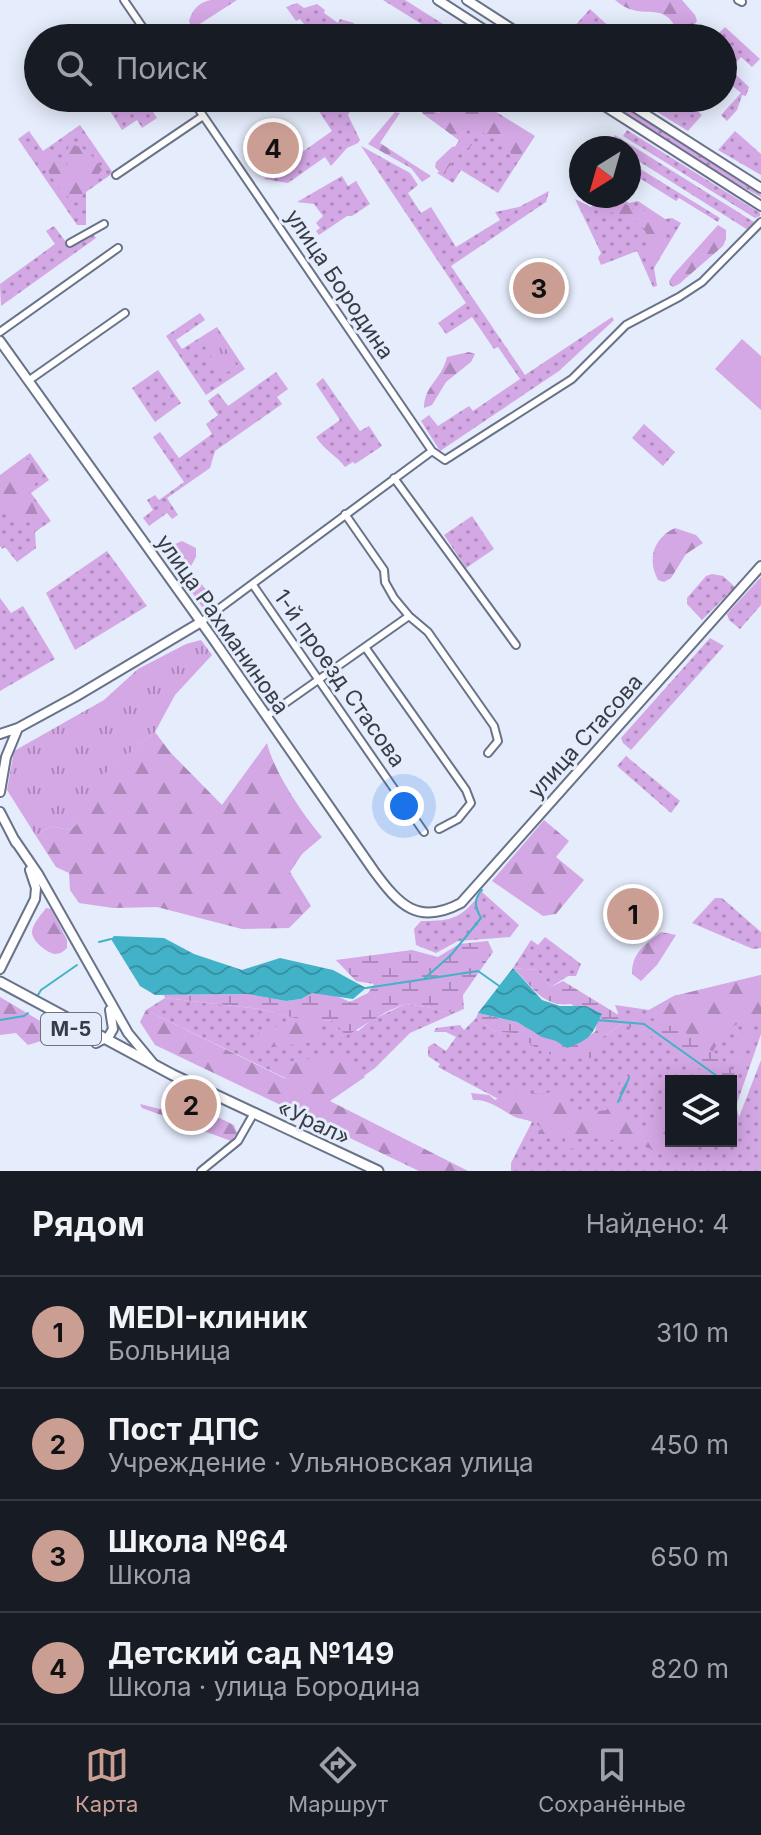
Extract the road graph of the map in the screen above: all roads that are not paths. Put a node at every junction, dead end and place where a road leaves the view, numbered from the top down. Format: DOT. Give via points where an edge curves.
graph roads {
  1 [pos="124,0"];
  2 [pos="438,0"];
  3 [pos="468,1"];
  4 [pos="460,15"];
  5 [pos="140,24"];
  6 [pos="474,24"];
  7 [pos="504,24"];
  8 [pos="200,112"];
  9 [pos="614,112"];
  10 [pos="642,112"];
  11 [pos="203,116"];
  12 [pos="116,175"];
  13 [pos="761,188"];
  14 [pos="761,206"];
  15 [pos="761,222"];
  16 [pos="104,224"];
  17 [pos="70,243"];
  18 [pos="118,248"];
  19 [pos="125,313"];
  20 [pos="0,332"];
  21 [pos="0,341"];
  22 [pos="28,381"];
  23 [pos="432,451"];
  24 [pos="394,478"];
  25 [pos="345,514"];
  26 [pos="761,566"];
  27 [pos="253,585"];
  28 [pos="409,616"];
  29 [pos="201,622"];
  30 [pos="516,645"];
  31 [pos="365,647"];
  32 [pos="319,679"];
  33 [pos="267,716"];
  34 [pos="18,728"];
  35 [pos="0,734"];
  36 [pos="488,753"];
  37 [pos="0,792"];
  38 [pos="0,812"];
  39 [pos="439,829"];
  40 [pos="424,832"];
  41 [pos="14,839"];
  42 [pos="53,901"];
  43 [pos="30,910"];
  44 [pos="427,914"];
  45 [pos="0,968"];
  46 [pos="0,982"];
  47 [pos="0,989"];
  48 [pos="102,991"];
  49 [pos="100,1041"];
  50 [pos="164,1071"];
  51 [pos="234,1108"];
  52 [pos="252,1116"];
  53 [pos="201,1171"];
  54 [pos="363,1171"];
  55 [pos="378,1171"];
  1 -- 5 [label="street"];
  2 -- 4 [label="main road"];
  3 -- 4 [label="main road"];
  3 -- 7 [label="main road"];
  4 -- 6 [label="main road"];
  8 -- 11 [label="street, улица Бородина"];
  9 -- 14 [label="main road"];
  10 -- 13 [label="main road"];
  11 -- 12 [label="street"];
  11 -- 23 [label="street, улица Бородина"];
  15 -- 23 [label="street" via="702,282 626,325 572,379 445,460"];
  16 -- 17 [label="street"];
  18 -- 20 [label="street"];
  19 -- 22 [label="street"];
  21 -- 22 [label="main road, улица Рахманинова"];
  22 -- 29 [label="main road, улица Рахманинова"];
  23 -- 24 [label="street"];
  24 -- 25 [label="street"];
  24 -- 30 [label="street"];
  25 -- 27 [label="street"];
  25 -- 28 [label="street"];
  26 -- 44 [label="main road, улица Стасова" via="461,903"];
  27 -- 29 [label="street"];
  27 -- 32 [label="street, 1-й проезд Стасова"];
  28 -- 31 [label="street"];
  28 -- 36 [label="street" via="428,632 494,726 498,741"];
  29 -- 33 [label="main road, улица Рахманинова"];
  29 -- 34 [label="main road"];
  31 -- 32 [label="street"];
  31 -- 39 [label="street" via="466,790 471,803 458,819"];
  32 -- 33 [label="street"];
  32 -- 40 [label="street, 1-й проезд Стасова"];
  33 -- 44 [label="main road, улица Рахманинова" via="392,896"];
  34 -- 35 [label="main road"];
  34 -- 37 [label="main road"];
  38 -- 41 [label="main road"];
  41 -- 42 [label="main road"];
  41 -- 43 [label="main road" via="35,882"];
  42 -- 43 [label="main road" via="40,898"];
  42 -- 48 [label="main road"];
  43 -- 45 [label="main road"];
  46 -- 49 [label="highway, М-5"];
  47 -- 49 [label="highway, М-5"];
  48 -- 49 [label="main road" via="114,1023 112,1033"];
  48 -- 50 [label="main road" via="134,1043"];
  49 -- 50 [label="highway, М-5"];
  49 -- 51 [label="highway, М-5"];
  50 -- 51 [label="highway, М-5"];
  51 -- 52 [label="highway, «Урал» / М-5"];
  52 -- 53 [label="street" via="235,1145"];
  52 -- 54 [label="highway, «Урал» / М-5"];
  52 -- 55 [label="highway, «Урал» / М-5"];
}
